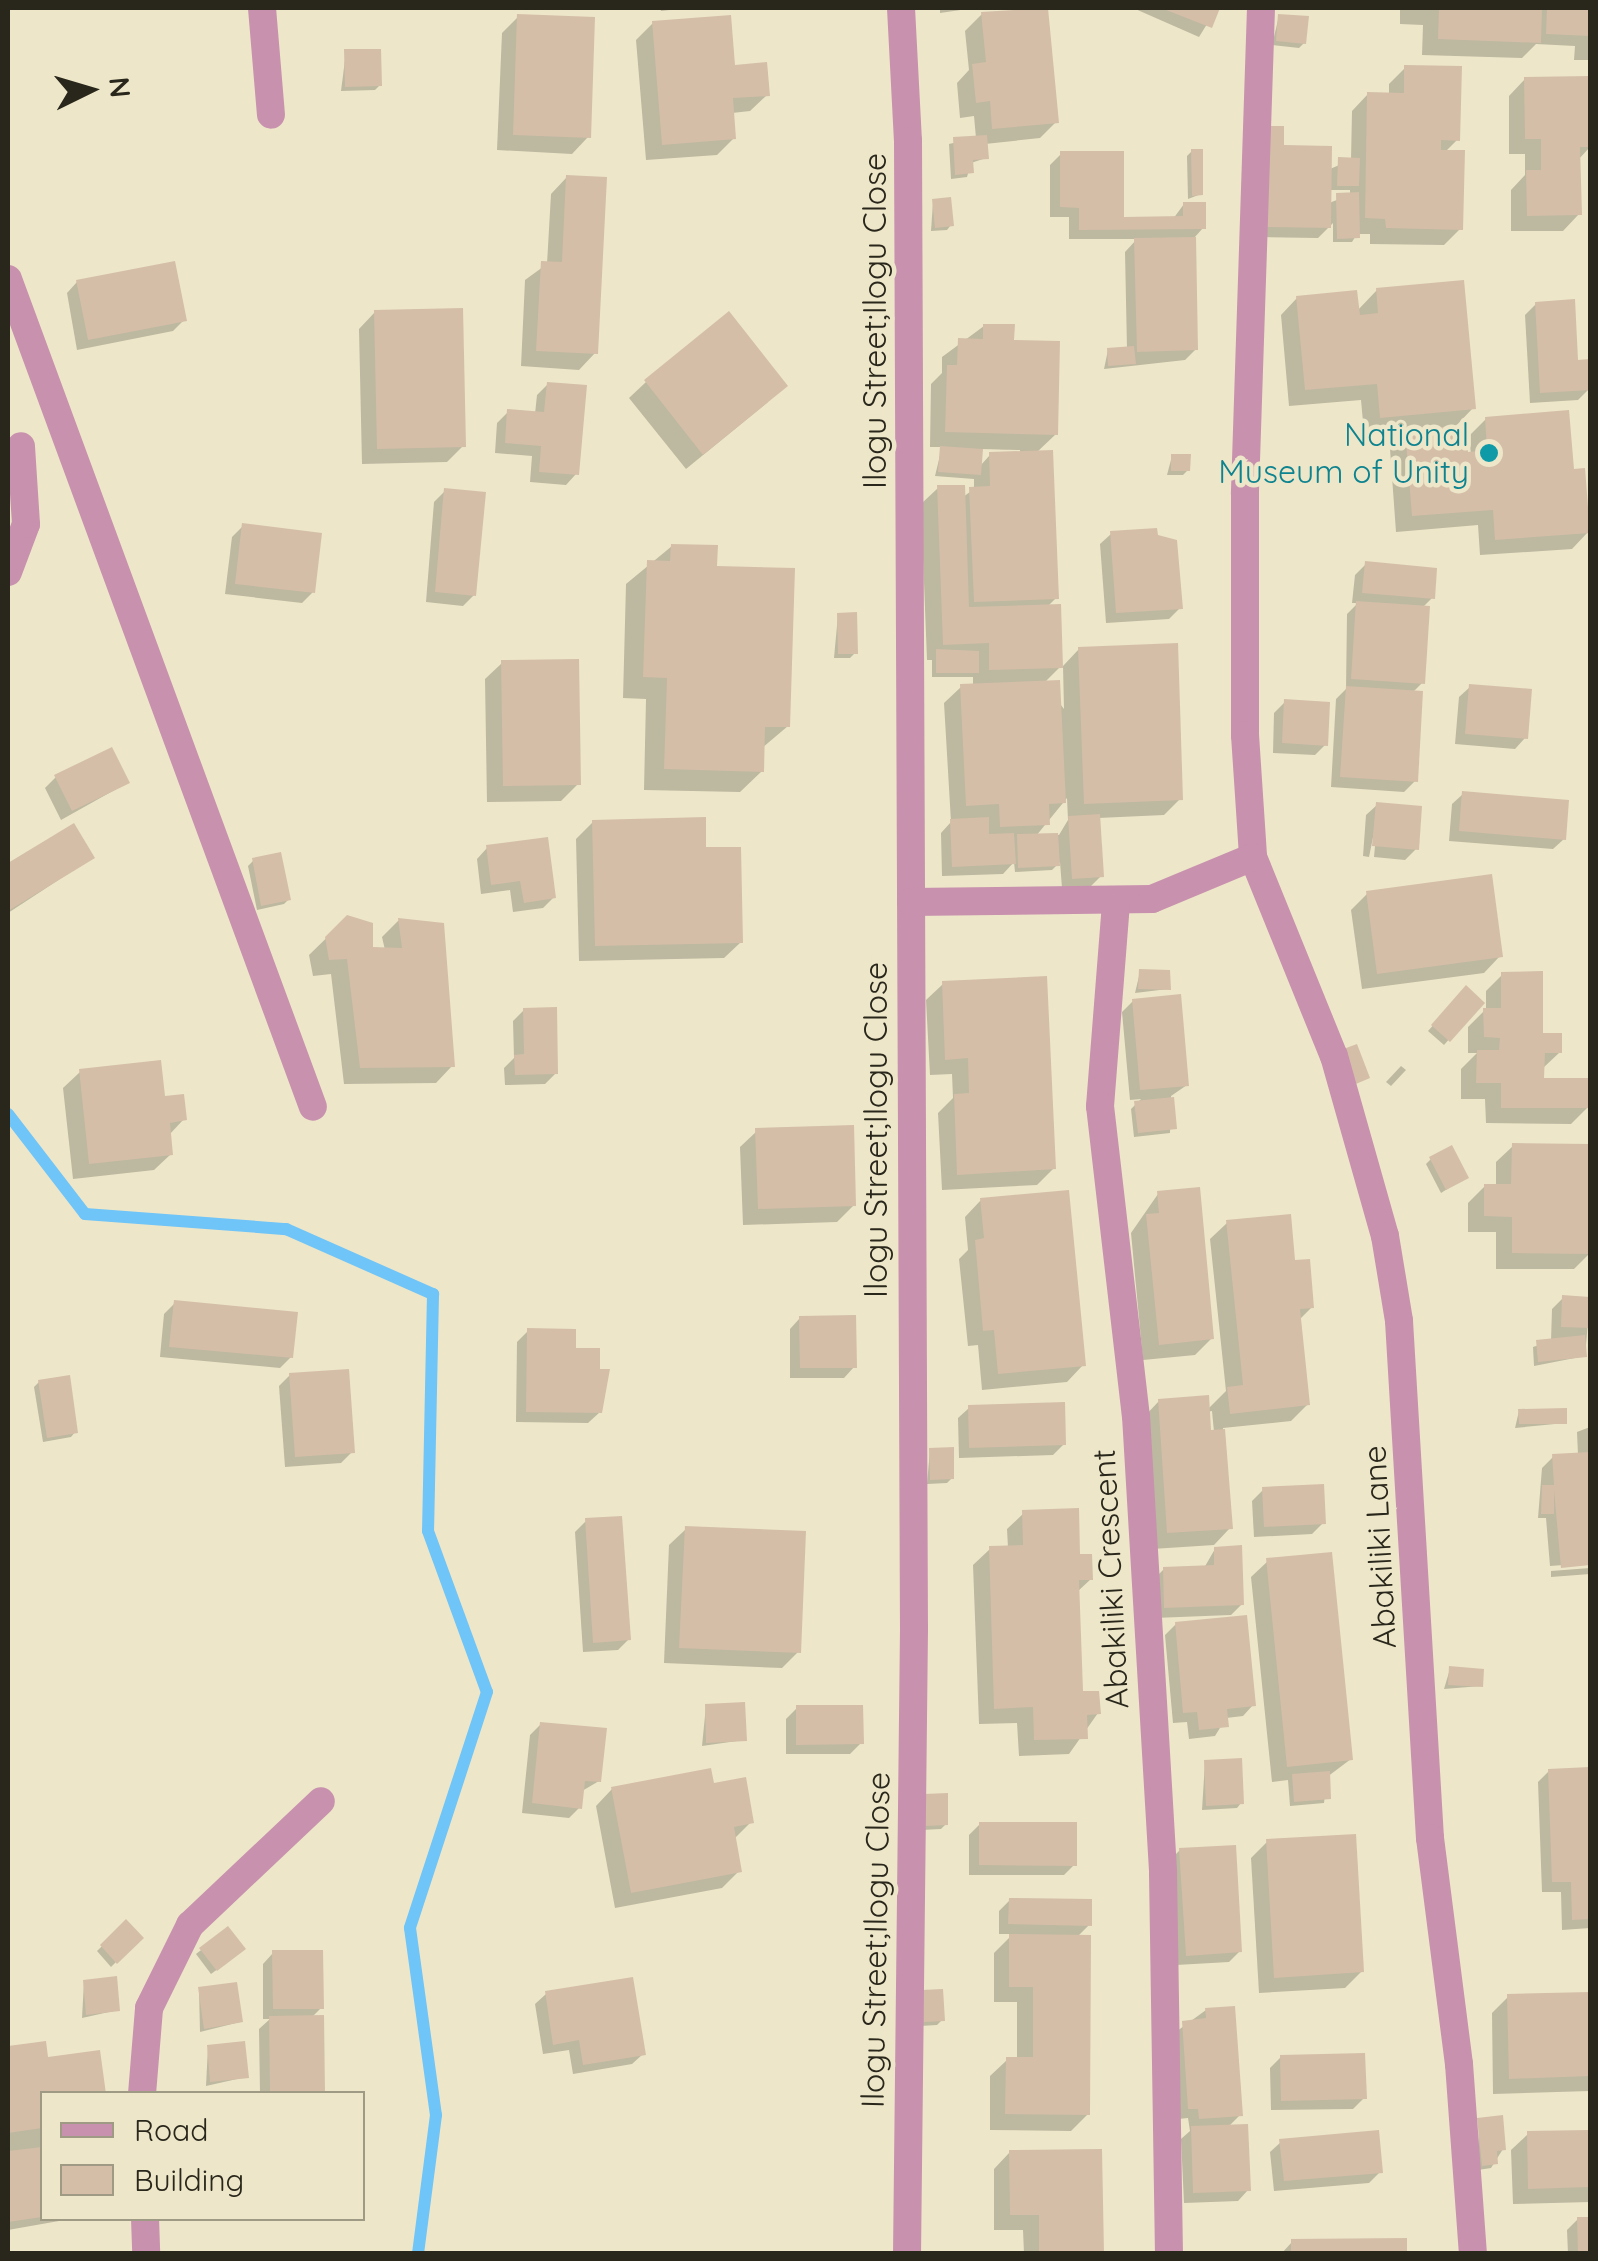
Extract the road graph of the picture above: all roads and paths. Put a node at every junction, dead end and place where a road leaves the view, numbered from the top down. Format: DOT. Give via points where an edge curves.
graph roads {
  1 [pos="262,8"];
  2 [pos="900,8"];
  3 [pos="1260,8"];
  4 [pos="271,115"];
  5 [pos="8,278"];
  6 [pos="64,429"];
  7 [pos="14,449"];
  8 [pos="8,572"];
  9 [pos="1253,858"];
  10 [pos="911,902"];
  11 [pos="1116,903"];
  12 [pos="312,1106"];
  13 [pos="321,1801"];
  14 [pos="142,2091"];
  15 [pos="145,2221"];
  16 [pos="146,2254"];
  17 [pos="906,2254"];
  18 [pos="1168,2254"];
  19 [pos="1472,2254"];
  1 -- 4 [label="street"];
  2 -- 10 [label="street, Ilogu Street;Ilogu Close" via="908,160"];
  3 -- 9 [label="street, Abakiliki Lane" via="1245,494 1245,735"];
  5 -- 6 [label="street"];
  6 -- 7 [label="street"];
  6 -- 12 [label="street"];
  7 -- 8 [label="street" via="26,524"];
  9 -- 11 [label="street" via="1152,899"];
  9 -- 19 [label="street, Abakiliki Lane" via="1334,1056 1391,1270 1410,1467 1430,1838 1459,2064"];
  10 -- 11 [label="street"];
  10 -- 17 [label="street, Ilogu Street;Ilogu Close" via="914,1629"];
  11 -- 18 [label="street, Abakiliki Crescent" via="1100,1106 1137,1436 1163,1873"];
  13 -- 14 [label="street" via="190,1925 149,2008"];
  15 -- 16 [label="street"];
}
